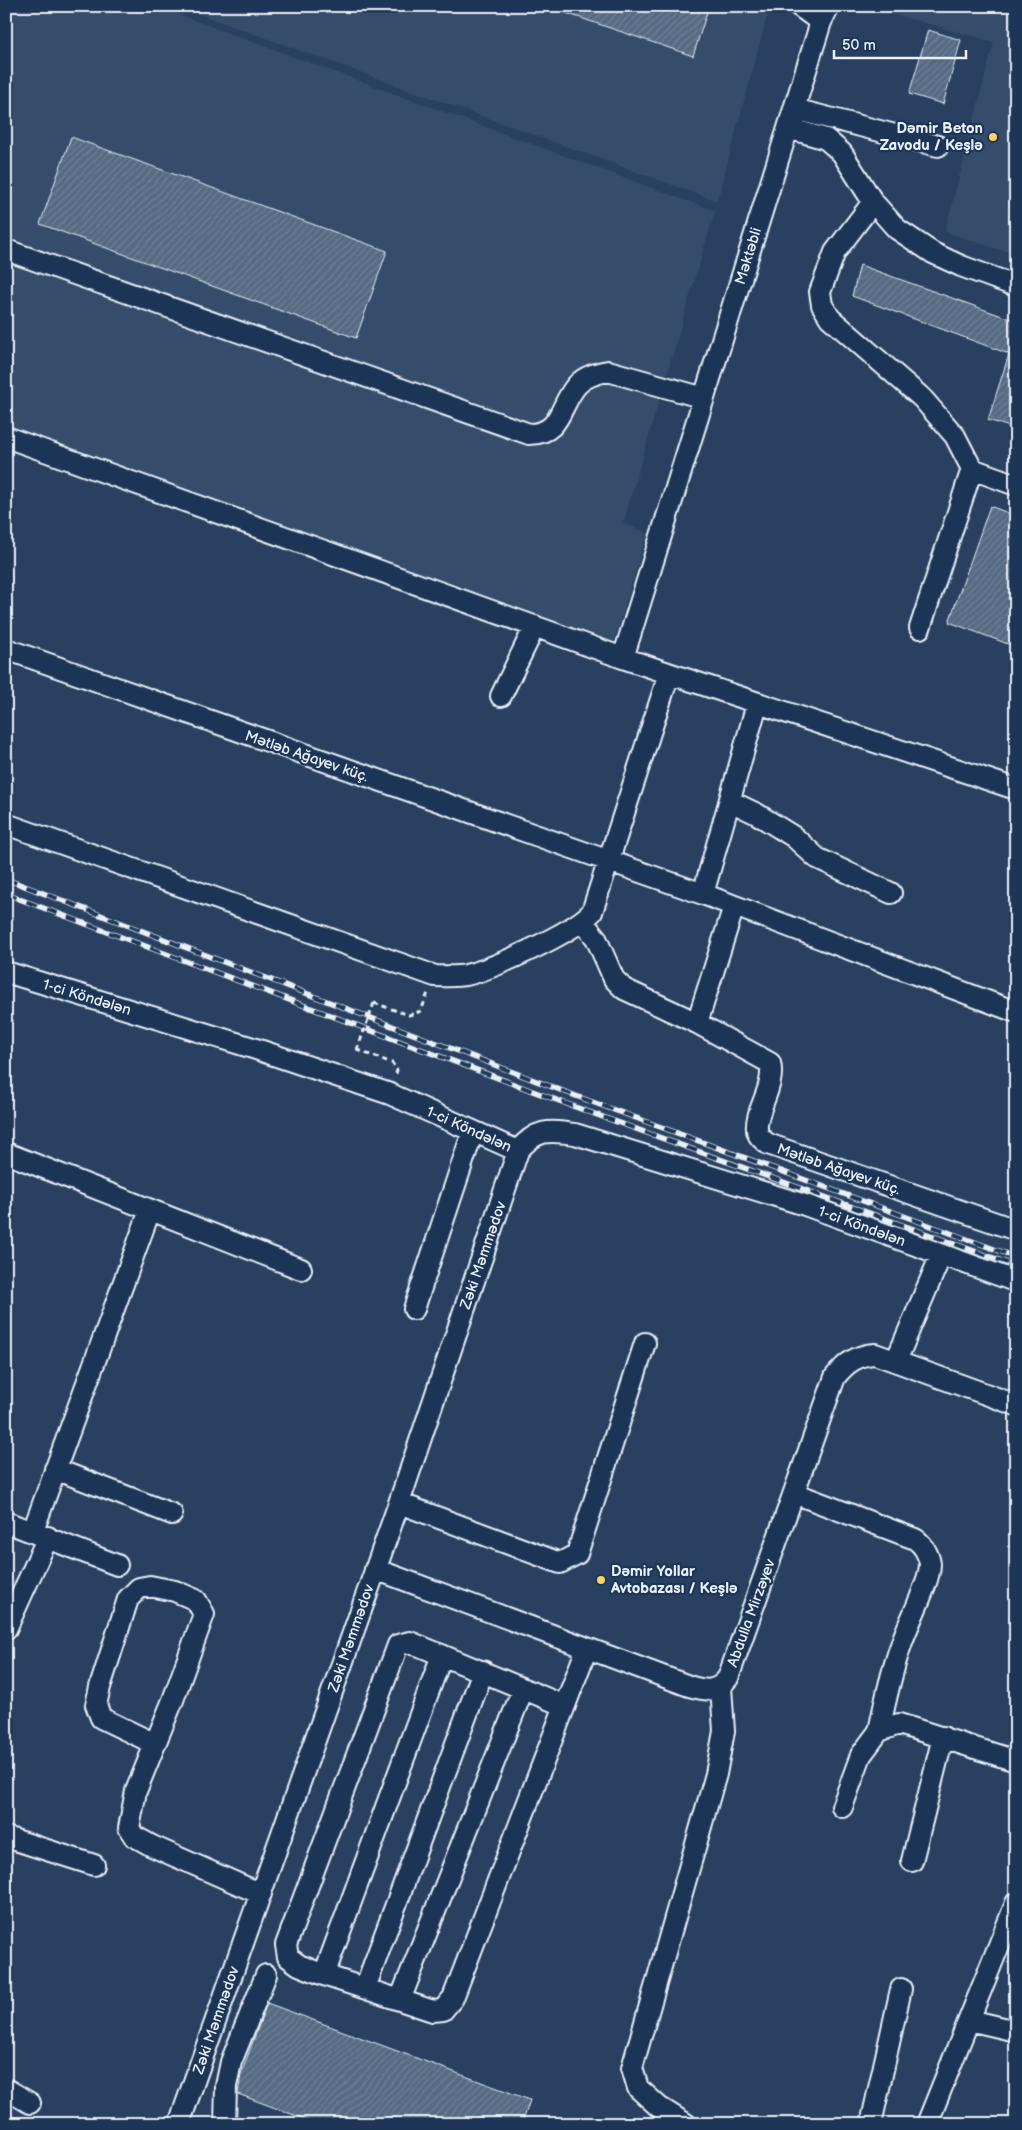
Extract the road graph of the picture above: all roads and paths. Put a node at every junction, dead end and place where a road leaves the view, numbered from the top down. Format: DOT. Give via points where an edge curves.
graph roads {
  1 [pos="799,6"];
  2 [pos="824,11"];
  3 [pos="791,119"];
  4 [pos="938,146"];
  5 [pos="873,202"];
  6 [pos="6,250"];
  7 [pos="1016,286"];
  8 [pos="704,398"];
  9 [pos="6,436"];
  10 [pos="972,470"];
  11 [pos="1016,485"];
  12 [pos="535,626"];
  13 [pos="920,628"];
  14 [pos="6,650"];
  15 [pos="623,658"];
  16 [pos="668,674"];
  17 [pos="501,696"];
  18 [pos="757,704"];
  19 [pos="1015,789"];
  20 [pos="730,801"];
  21 [pos="6,824"];
  22 [pos="608,862"];
  23 [pos="891,893"];
  24 [pos="703,894"];
  25 [pos="734,906"];
  26 [pos="583,922"];
  27 [pos="6,972"];
  28 [pos="435,976"];
  29 [pos="1016,1012"];
  30 [pos="697,1023"];
  31 [pos="392,1063"];
  32 [pos="473,1131"];
  33 [pos="518,1151"];
  34 [pos="6,1153"];
  35 [pos="150,1210"];
  36 [pos="1016,1230"];
  37 [pos="941,1255"];
  38 [pos="300,1269"];
  39 [pos="1012,1280"];
  40 [pos="414,1309"];
  41 [pos="645,1343"];
  42 [pos="896,1361"];
  43 [pos="1016,1405"];
  44 [pos="55,1469"];
  45 [pos="794,1493"];
  46 [pos="399,1503"];
  47 [pos="172,1514"];
  48 [pos="6,1522"];
  49 [pos="40,1534"];
  50 [pos="118,1565"];
  51 [pos="375,1569"];
  52 [pos="6,1629"];
  53 [pos="586,1648"];
  54 [pos="442,1655"];
  55 [pos="483,1671"];
  56 [pos="721,1687"];
  57 [pos="523,1689"];
  58 [pos="564,1706"];
  59 [pos="879,1731"];
  60 [pos="943,1737"];
  61 [pos="155,1744"];
  62 [pos="1016,1761"];
  63 [pos="842,1807"];
  64 [pos="6,1837"];
  65 [pos="912,1860"];
  66 [pos="94,1865"];
  67 [pos="261,1894"];
  68 [pos="1016,1903"];
  69 [pos="266,1975"];
  70 [pos="324,1975"];
  71 [pos="365,1988"];
  72 [pos="901,1989"];
  73 [pos="400,2000"];
  74 [pos="969,2020"];
  75 [pos="1016,2031"];
  76 [pos="6,2089"];
  77 [pos="30,2103"];
  78 [pos="179,2124"];
  79 [pos="225,2124"];
  80 [pos="686,2124"];
  81 [pos="871,2124"];
  82 [pos="927,2124"];
  1 -- 2 [label="street"];
  2 -- 3 [label="street, Məktəbli"];
  3 -- 4 [label="street"];
  3 -- 5 [label="street" via="826,139 842,153"];
  3 -- 8 [label="street, Məktəbli"];
  5 -- 7 [label="street" via="897,229 933,253"];
  5 -- 10 [label="street" via="835,252 820,292 822,305 830,318 922,398 955,436"];
  6 -- 8 [label="street" via="529,434 541,434 553,426 577,384 592,374 608,371"];
  8 -- 15 [label="street, Məktəbli"];
  9 -- 12 [label="street"];
  10 -- 11 [label="street"];
  10 -- 13 [label="street"];
  12 -- 15 [label="street"];
  12 -- 17 [label="street"];
  14 -- 22 [label="street, Mətləb Ağayev küç."];
  15 -- 16 [label="street"];
  16 -- 18 [label="street"];
  16 -- 22 [label="street"];
  18 -- 19 [label="street"];
  18 -- 20 [label="street"];
  20 -- 23 [label="street" via="794,837 817,858"];
  20 -- 24 [label="street"];
  21 -- 28 [label="street"];
  22 -- 24 [label="street, Mətləb Ağayev küç."];
  22 -- 26 [label="street" via="592,912"];
  24 -- 25 [label="street, Mətləb Ağayev küç."];
  25 -- 29 [label="street, Mətləb Ağayev küç."];
  25 -- 30 [label="street"];
  26 -- 28 [label="street" via="494,966 467,974"];
  26 -- 30 [label="street, Mətləb Ağayev küç." via="596,938 614,979 624,988"];
  27 -- 32 [label="street, 1-ci Köndələn" via="390,1094"];
  28 -- 31 [label="path, bridge" via="421,1011 408,1015 374,1003 357,1050"];
  30 -- 36 [label="street, Mətləb Ağayev küç." via="770,1063 772,1072 756,1128 760,1138 768,1144"];
  32 -- 33 [label="street, 1-ci Köndələn"];
  32 -- 40 [label="street"];
  33 -- 37 [label="street, 1-ci Köndələn" via="528,1139 540,1132 575,1134 805,1205"];
  33 -- 46 [label="street, Zəki Məmmədov"];
  34 -- 35 [label="street"];
  35 -- 38 [label="street"];
  35 -- 44 [label="street"];
  37 -- 39 [label="street, 1-ci Köndələn"];
  37 -- 42 [label="street"];
  41 -- 46 [label="street" via="577,1554 560,1563"];
  42 -- 43 [label="street, Abdulla Mirzəyev"];
  42 -- 45 [label="street, Abdulla Mirzəyev" via="875,1354 864,1355 851,1360 835,1377"];
  44 -- 47 [label="street"];
  44 -- 49 [label="street"];
  45 -- 56 [label="street, Abdulla Mirzəyev" via="728,1678"];
  45 -- 59 [label="street" via="914,1539 926,1551 930,1564 926,1582 888,1686"];
  46 -- 51 [label="street, Zəki Məmmədov"];
  48 -- 49 [label="street"];
  49 -- 50 [label="street"];
  49 -- 52 [label="street"];
  51 -- 53 [label="street"];
  51 -- 67 [label="street, Zəki Məmmədov"];
  53 -- 56 [label="street" via="689,1686 707,1691"];
  53 -- 58 [label="street"];
  54 -- 55 [label="street"];
  54 -- 70 [label="street"];
  54 -- 70 [label="street" via="410,1642 398,1645 286,1945 288,1957"];
  55 -- 57 [label="street"];
  55 -- 71 [label="street"];
  56 -- 80 [label="street" via="724,1731 716,1774 632,2068 638,2088 659,2108"];
  57 -- 58 [label="street"];
  57 -- 73 [label="street"];
  58 -- 73 [label="street" via="452,1998 443,2010 433,2011"];
  59 -- 60 [label="street" via="899,1724"];
  59 -- 63 [label="street" via="861,1755"];
  60 -- 62 [label="street"];
  60 -- 65 [label="street"];
  61 -- 61 [label="street" via="204,1614 196,1600 150,1586 139,1588 128,1599 96,1705 101,1718"];
  61 -- 67 [label="street" via="136,1791 129,1828 134,1836"];
  64 -- 66 [label="street"];
  67 -- 78 [label="street, Zəki Məmmədov"];
  68 -- 74 [label="street"];
  69 -- 79 [label="street" via="232,2062 226,2086"];
  70 -- 71 [label="street"];
  71 -- 73 [label="street"];
  72 -- 81 [label="street"];
  74 -- 75 [label="street"];
  74 -- 82 [label="street"];
  76 -- 77 [label="street"];
}
